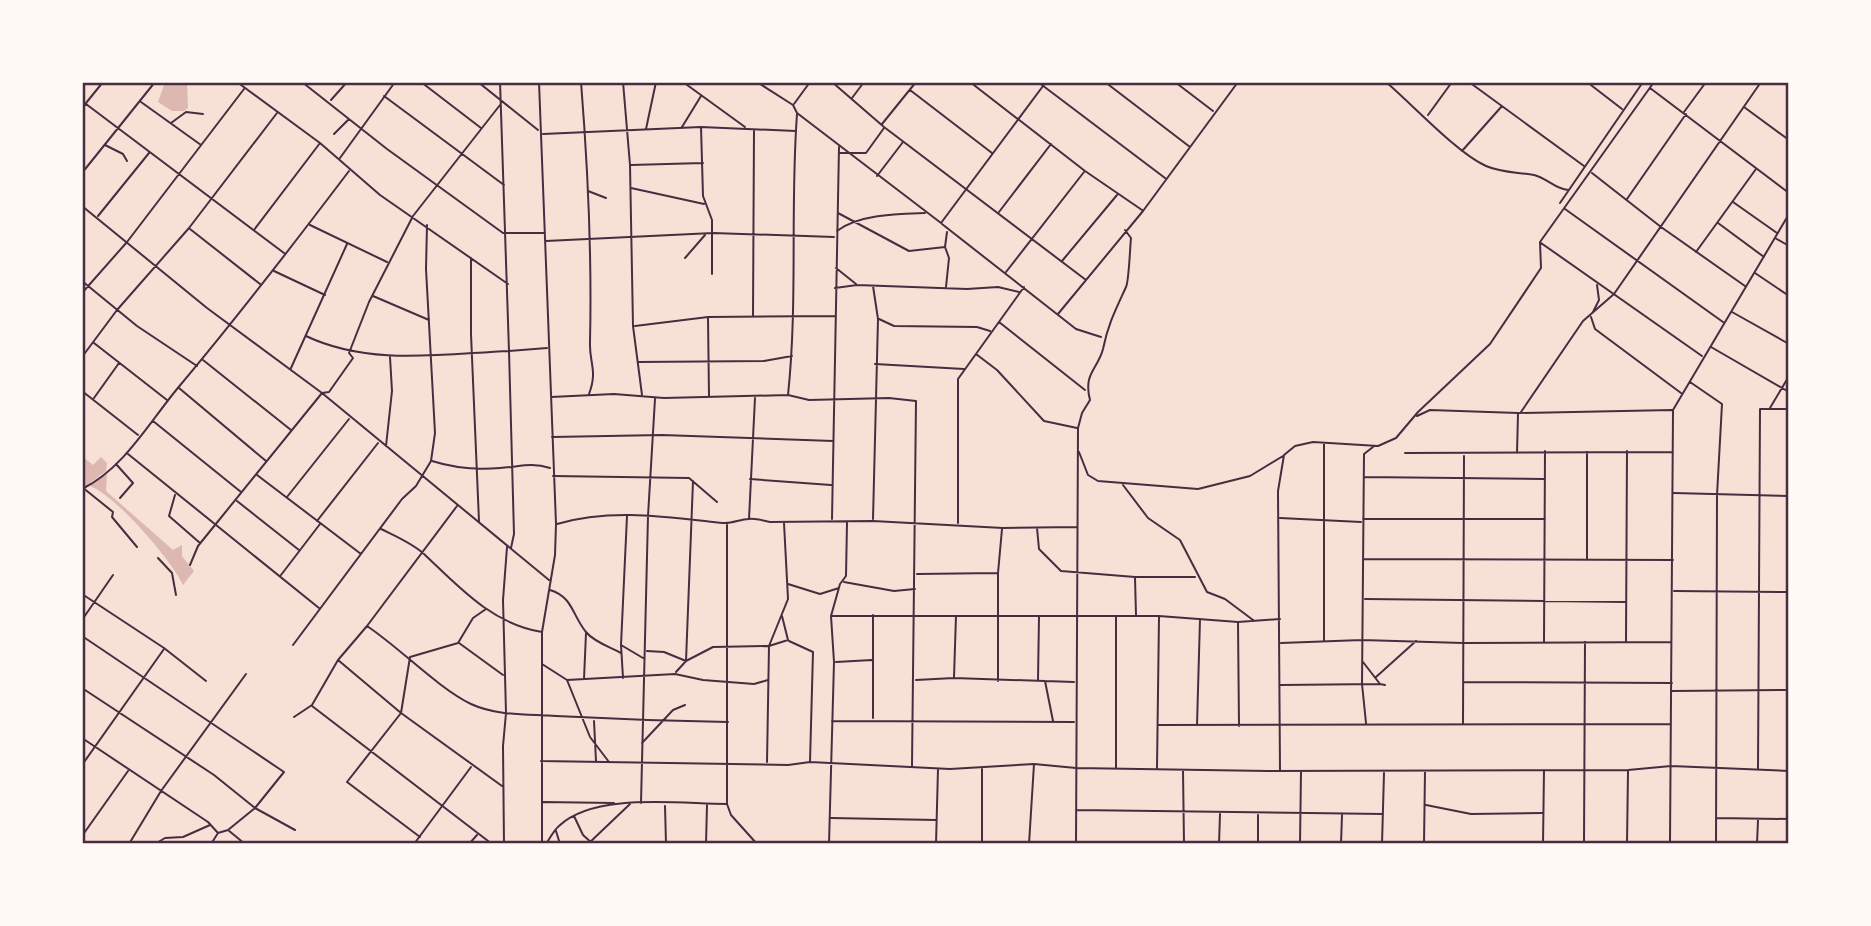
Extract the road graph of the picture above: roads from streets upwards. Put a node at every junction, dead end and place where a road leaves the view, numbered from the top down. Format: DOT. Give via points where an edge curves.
graph roads {
  1 [pos="103,82"];
  2 [pos="155,82"];
  3 [pos="237,82"];
  4 [pos="302,82"];
  5 [pos="346,82"];
  6 [pos="395,82"];
  7 [pos="421,82"];
  8 [pos="478,82"];
  9 [pos="500,82"];
  10 [pos="539,82"];
  11 [pos="581,82"];
  12 [pos="623,82"];
  13 [pos="656,82"];
  14 [pos="682,82"];
  15 [pos="757,82"];
  16 [pos="810,82"];
  17 [pos="832,82"];
  18 [pos="864,82"];
  19 [pos="916,82"];
  20 [pos="970,82"];
  21 [pos="1038,82"];
  22 [pos="1046,82"];
  23 [pos="1105,82"];
  24 [pos="1175,82"];
  25 [pos="1238,82"];
  26 [pos="1386,82"];
  27 [pos="1452,82"];
  28 [pos="1469,82"];
  29 [pos="1587,82"];
  30 [pos="1654,82"];
  31 [pos="1706,82"];
  32 [pos="1761,82"];
  33 [pos="1786,82"];
  34 [pos="1642,83"];
  35 [pos="1043,86"];
  36 [pos="1650,88"];
  37 [pos="245,89"];
  38 [pos="910,90"];
  39 [pos="1789,93"];
  40 [pos="702,95"];
  41 [pos="384,96"];
  42 [pos="852,98"];
  43 [pos="501,100"];
  44 [pos="140,102"];
  45 [pos="330,102"];
  46 [pos="86,104"];
  47 [pos="500,105"];
  48 [pos="793,105"];
  49 [pos="1503,105"];
  50 [pos="1743,106"];
  51 [pos="82,108"];
  52 [pos="1624,110"];
  53 [pos="1214,112"];
  54 [pos="278,113"];
  55 [pos="797,113"];
  56 [pos="1685,113"];
  57 [pos="203,114"];
  58 [pos="1427,117"];
  59 [pos="350,118"];
  60 [pos="1016,119"];
  61 [pos="171,124"];
  62 [pos="883,126"];
  63 [pos="116,127"];
  64 [pos="681,127"];
  65 [pos="701,127"];
  66 [pos="481,128"];
  67 [pos="746,128"];
  68 [pos="361,129"];
  69 [pos="646,129"];
  70 [pos="754,129"];
  71 [pos="539,130"];
  72 [pos="626,130"];
  73 [pos="796,131"];
  74 [pos="585,133"];
  75 [pos="334,134"];
  76 [pos="542,134"];
  77 [pos="1789,139"];
  78 [pos="1719,140"];
  79 [pos="904,141"];
  80 [pos="320,142"];
  81 [pos="1052,143"];
  82 [pos="104,144"];
  83 [pos="201,145"];
  84 [pos="838,145"];
  85 [pos="1190,146"];
  86 [pos="1462,151"];
  87 [pos="150,152"];
  88 [pos="462,152"];
  89 [pos="839,153"];
  90 [pos="848,153"];
  91 [pos="992,153"];
  92 [pos="340,159"];
  93 [pos="127,161"];
  94 [pos="703,163"];
  95 [pos="630,165"];
  96 [pos="1585,166"];
  97 [pos="1756,168"];
  98 [pos="349,171"];
  99 [pos="1084,171"];
  100 [pos="1591,172"];
  101 [pos="82,173"];
  102 [pos="179,174"];
  103 [pos="877,176"];
  104 [pos="1166,179"];
  105 [pos="436,185"];
  106 [pos="505,185"];
  107 [pos="966,187"];
  108 [pos="630,188"];
  109 [pos="1569,190"];
  110 [pos="588,191"];
  111 [pos="1789,193"];
  112 [pos="1117,194"];
  113 [pos="212,198"];
  114 [pos="606,198"];
  115 [pos="1627,200"];
  116 [pos="1733,202"];
  117 [pos="1560,203"];
  118 [pos="705,205"];
  119 [pos="82,206"];
  120 [pos="1564,208"];
  121 [pos="1143,211"];
  122 [pos="838,212"];
  123 [pos="999,212"];
  124 [pos="926,213"];
  125 [pos="1789,214"];
  126 [pos="413,216"];
  127 [pos="97,218"];
  128 [pos="854,222"];
  129 [pos="941,223"];
  130 [pos="1717,223"];
  131 [pos="309,224"];
  132 [pos="427,225"];
  133 [pos="1661,227"];
  134 [pos="189,228"];
  135 [pos="254,230"];
  136 [pos="948,230"];
  137 [pos="1125,230"];
  138 [pos="836,232"];
  139 [pos="503,233"];
  140 [pos="545,233"];
  141 [pos="713,233"];
  142 [pos="1778,233"];
  143 [pos="706,234"];
  144 [pos="752,235"];
  145 [pos="794,235"];
  146 [pos="633,237"];
  147 [pos="835,237"];
  148 [pos="592,238"];
  149 [pos="1034,238"];
  150 [pos="1775,238"];
  151 [pos="546,241"];
  152 [pos="127,242"];
  153 [pos="1541,242"];
  154 [pos="347,244"];
  155 [pos="1789,246"];
  156 [pos="945,247"];
  157 [pos="1696,252"];
  158 [pos="285,254"];
  159 [pos="471,257"];
  160 [pos="685,258"];
  161 [pos="1765,258"];
  162 [pos="1062,261"];
  163 [pos="1638,261"];
  164 [pos="388,262"];
  165 [pos="159,265"];
  166 [pos="834,267"];
  167 [pos="273,271"];
  168 [pos="1006,272"];
  169 [pos="1755,273"];
  170 [pos="712,274"];
  171 [pos="1086,280"];
  172 [pos="82,281"];
  173 [pos="1597,283"];
  174 [pos="508,284"];
  175 [pos="262,285"];
  176 [pos="857,285"];
  177 [pos="88,286"];
  178 [pos="873,286"];
  179 [pos="1746,286"];
  180 [pos="1024,287"];
  181 [pos="835,288"];
  182 [pos="946,288"];
  183 [pos="1020,292"];
  184 [pos="82,293"];
  185 [pos="1614,294"];
  186 [pos="325,295"];
  187 [pos="372,295"];
  188 [pos="1789,296"];
  189 [pos="117,310"];
  190 [pos="1731,311"];
  191 [pos="1058,314"];
  192 [pos="1591,315"];
  193 [pos="753,316"];
  194 [pos="836,316"];
  195 [pos="708,317"];
  196 [pos="795,317"];
  197 [pos="878,319"];
  198 [pos="429,320"];
  199 [pos="998,321"];
  200 [pos="1724,322"];
  201 [pos="231,326"];
  202 [pos="633,326"];
  203 [pos="991,331"];
  204 [pos="306,336"];
  205 [pos="1103,337"];
  206 [pos="93,343"];
  207 [pos="1789,344"];
  208 [pos="1710,346"];
  209 [pos="548,348"];
  210 [pos="509,351"];
  211 [pos="349,352"];
  212 [pos="474,352"];
  213 [pos="430,354"];
  214 [pos="976,354"];
  215 [pos="82,356"];
  216 [pos="390,356"];
  217 [pos="792,356"];
  218 [pos="1703,357"];
  219 [pos="203,359"];
  220 [pos="637,362"];
  221 [pos="707,362"];
  222 [pos="120,363"];
  223 [pos="875,363"];
  224 [pos="197,366"];
  225 [pos="290,369"];
  226 [pos="965,370"];
  227 [pos="1789,376"];
  228 [pos="1689,382"];
  229 [pos="178,388"];
  230 [pos="1781,388"];
  231 [pos="82,391"];
  232 [pos="1087,392"];
  233 [pos="1789,392"];
  234 [pos="321,393"];
  235 [pos="1682,393"];
  236 [pos="588,394"];
  237 [pos="643,395"];
  238 [pos="788,395"];
  239 [pos="709,396"];
  240 [pos="550,397"];
  241 [pos="755,397"];
  242 [pos="655,398"];
  243 [pos="875,399"];
  244 [pos="93,400"];
  245 [pos="168,400"];
  246 [pos="834,400"];
  247 [pos="1770,409"];
  248 [pos="1789,409"];
  249 [pos="1673,410"];
  250 [pos="1520,413"];
  251 [pos="1416,417"];
  252 [pos="349,419"];
  253 [pos="152,420"];
  254 [pos="1078,428"];
  255 [pos="291,430"];
  256 [pos="139,436"];
  257 [pos="653,436"];
  258 [pos="551,438"];
  259 [pos="752,438"];
  260 [pos="833,441"];
  261 [pos="379,442"];
  262 [pos="1324,443"];
  263 [pos="1077,446"];
  264 [pos="1374,446"];
  265 [pos="386,448"];
  266 [pos="1587,451"];
  267 [pos="1628,451"];
  268 [pos="1545,452"];
  269 [pos="1674,452"];
  270 [pos="127,453"];
  271 [pos="1405,453"];
  272 [pos="1517,453"];
  273 [pos="1284,455"];
  274 [pos="1465,455"];
  275 [pos="266,461"];
  276 [pos="431,461"];
  277 [pos="116,463"];
  278 [pos="512,467"];
  279 [pos="477,468"];
  280 [pos="552,469"];
  281 [pos="257,474"];
  282 [pos="422,476"];
  283 [pos="552,476"];
  284 [pos="1363,477"];
  285 [pos="652,478"];
  286 [pos="750,479"];
  287 [pos="1464,479"];
  288 [pos="1545,479"];
  289 [pos="693,481"];
  290 [pos="1121,483"];
  291 [pos="832,485"];
  292 [pos="83,488"];
  293 [pos="242,493"];
  294 [pos="1672,493"];
  295 [pos="175,495"];
  296 [pos="1717,495"];
  297 [pos="1760,496"];
  298 [pos="1789,496"];
  299 [pos="120,498"];
  300 [pos="287,498"];
  301 [pos="236,501"];
  302 [pos="717,502"];
  303 [pos="458,505"];
  304 [pos="627,514"];
  305 [pos="648,516"];
  306 [pos="1279,517"];
  307 [pos="690,518"];
  308 [pos="749,519"];
  309 [pos="1323,519"];
  310 [pos="1546,519"];
  311 [pos="832,520"];
  312 [pos="1363,520"];
  313 [pos="1464,520"];
  314 [pos="873,521"];
  315 [pos="317,522"];
  316 [pos="480,522"];
  317 [pos="784,522"];
  318 [pos="848,522"];
  319 [pos="916,522"];
  320 [pos="320,524"];
  321 [pos="556,524"];
  322 [pos="727,524"];
  323 [pos="215,525"];
  324 [pos="958,525"];
  325 [pos="1037,527"];
  326 [pos="1077,527"];
  327 [pos="380,528"];
  328 [pos="1003,528"];
  329 [pos="201,543"];
  330 [pos="507,546"];
  331 [pos="137,547"];
  332 [pos="511,549"];
  333 [pos="299,550"];
  334 [pos="422,553"];
  335 [pos="361,554"];
  336 [pos="158,558"];
  337 [pos="1363,559"];
  338 [pos="1463,559"];
  339 [pos="1627,560"];
  340 [pos="1672,560"];
  341 [pos="1545,561"];
  342 [pos="1587,561"];
  343 [pos="190,565"];
  344 [pos="998,573"];
  345 [pos="1076,573"];
  346 [pos="916,574"];
  347 [pos="113,575"];
  348 [pos="281,576"];
  349 [pos="1135,577"];
  350 [pos="1196,577"];
  351 [pos="550,580"];
  352 [pos="843,582"];
  353 [pos="787,584"];
  354 [pos="839,588"];
  355 [pos="549,589"];
  356 [pos="916,589"];
  357 [pos="1672,591"];
  358 [pos="1759,591"];
  359 [pos="1717,592"];
  360 [pos="1789,592"];
  361 [pos="82,594"];
  362 [pos="176,595"];
  363 [pos="1363,599"];
  364 [pos="1463,600"];
  365 [pos="1545,600"];
  366 [pos="1626,601"];
  367 [pos="95,602"];
  368 [pos="320,608"];
  369 [pos="486,609"];
  370 [pos="873,614"];
  371 [pos="956,614"];
  372 [pos="782,615"];
  373 [pos="916,615"];
  374 [pos="998,615"];
  375 [pos="1039,615"];
  376 [pos="1076,615"];
  377 [pos="1116,615"];
  378 [pos="1159,615"];
  379 [pos="831,616"];
  380 [pos="1136,616"];
  381 [pos="1200,618"];
  382 [pos="1280,619"];
  383 [pos="82,620"];
  384 [pos="503,620"];
  385 [pos="1254,621"];
  386 [pos="1238,622"];
  387 [pos="367,626"];
  388 [pos="542,632"];
  389 [pos="586,632"];
  390 [pos="82,636"];
  391 [pos="788,640"];
  392 [pos="1362,640"];
  393 [pos="1417,640"];
  394 [pos="1324,641"];
  395 [pos="1544,642"];
  396 [pos="1585,642"];
  397 [pos="1626,642"];
  398 [pos="1672,642"];
  399 [pos="458,643"];
  400 [pos="1280,643"];
  401 [pos="1463,643"];
  402 [pos="293,645"];
  403 [pos="621,645"];
  404 [pos="769,646"];
  405 [pos="164,648"];
  406 [pos="728,649"];
  407 [pos="647,651"];
  408 [pos="621,653"];
  409 [pos="410,657"];
  410 [pos="644,659"];
  411 [pos="338,660"];
  412 [pos="873,660"];
  413 [pos="686,661"];
  414 [pos="1362,661"];
  415 [pos="834,662"];
  416 [pos="541,663"];
  417 [pos="246,674"];
  418 [pos="675,674"];
  419 [pos="504,676"];
  420 [pos="1376,677"];
  421 [pos="142,678"];
  422 [pos="642,678"];
  423 [pos="954,678"];
  424 [pos="584,679"];
  425 [pos="624,679"];
  426 [pos="567,680"];
  427 [pos="769,680"];
  428 [pos="915,680"];
  429 [pos="206,681"];
  430 [pos="1038,681"];
  431 [pos="1045,681"];
  432 [pos="727,682"];
  433 [pos="998,682"];
  434 [pos="1075,682"];
  435 [pos="1463,682"];
  436 [pos="1672,683"];
  437 [pos="1362,684"];
  438 [pos="1380,684"];
  439 [pos="1584,684"];
  440 [pos="1279,685"];
  441 [pos="1385,685"];
  442 [pos="82,688"];
  443 [pos="1716,690"];
  444 [pos="1758,690"];
  445 [pos="1789,690"];
  446 [pos="1672,691"];
  447 [pos="312,705"];
  448 [pos="685,705"];
  449 [pos="118,712"];
  450 [pos="401,713"];
  451 [pos="506,713"];
  452 [pos="540,716"];
  453 [pos="294,717"];
  454 [pos="583,718"];
  455 [pos="594,719"];
  456 [pos="873,719"];
  457 [pos="913,720"];
  458 [pos="641,721"];
  459 [pos="664,721"];
  460 [pos="832,721"];
  461 [pos="728,722"];
  462 [pos="1054,722"];
  463 [pos="1075,722"];
  464 [pos="210,723"];
  465 [pos="1463,723"];
  466 [pos="1157,724"];
  467 [pos="1366,724"];
  468 [pos="1584,724"];
  469 [pos="1671,724"];
  470 [pos="1197,725"];
  471 [pos="1279,725"];
  472 [pos="1239,726"];
  473 [pos="82,738"];
  474 [pos="595,743"];
  475 [pos="640,744"];
  476 [pos="95,747"];
  477 [pos="372,751"];
  478 [pos="185,757"];
  479 [pos="541,761"];
  480 [pos="596,762"];
  481 [pos="610,762"];
  482 [pos="810,762"];
  483 [pos="640,763"];
  484 [pos="766,763"];
  485 [pos="830,763"];
  486 [pos="727,764"];
  487 [pos="1034,764"];
  488 [pos="82,765"];
  489 [pos="472,766"];
  490 [pos="912,766"];
  491 [pos="1671,766"];
  492 [pos="938,768"];
  493 [pos="982,768"];
  494 [pos="1076,768"];
  495 [pos="1716,768"];
  496 [pos="1116,769"];
  497 [pos="1157,769"];
  498 [pos="1183,769"];
  499 [pos="1544,769"];
  500 [pos="1585,769"];
  501 [pos="129,770"];
  502 [pos="1628,770"];
  503 [pos="1758,770"];
  504 [pos="1280,771"];
  505 [pos="1301,771"];
  506 [pos="1425,771"];
  507 [pos="1789,771"];
  508 [pos="1384,772"];
  509 [pos="503,786"];
  510 [pos="161,791"];
  511 [pos="542,802"];
  512 [pos="618,803"];
  513 [pos="630,803"];
  514 [pos="641,803"];
  515 [pos="665,804"];
  516 [pos="707,804"];
  517 [pos="727,804"];
  518 [pos="1426,805"];
  519 [pos="255,808"];
  520 [pos="444,808"];
  521 [pos="1076,810"];
  522 [pos="1300,812"];
  523 [pos="1184,813"];
  524 [pos="1220,813"];
  525 [pos="1542,813"];
  526 [pos="1258,814"];
  527 [pos="1342,814"];
  528 [pos="1383,814"];
  529 [pos="574,816"];
  530 [pos="830,818"];
  531 [pos="1716,818"];
  532 [pos="1758,819"];
  533 [pos="1789,819"];
  534 [pos="936,820"];
  535 [pos="211,825"];
  536 [pos="556,829"];
  537 [pos="228,830"];
  538 [pos="295,830"];
  539 [pos="218,833"];
  540 [pos="478,834"];
  541 [pos="82,836"];
  542 [pos="420,837"];
  543 [pos="590,843"];
  544 [pos="129,844"];
  545 [pos="155,844"];
  546 [pos="211,844"];
  547 [pos="245,844"];
  548 [pos="414,844"];
  549 [pos="469,844"];
  550 [pos="492,844"];
  551 [pos="504,844"];
  552 [pos="544,844"];
  553 [pos="560,844"];
  554 [pos="666,844"];
  555 [pos="706,844"];
  556 [pos="757,844"];
  557 [pos="829,844"];
  558 [pos="936,844"];
  559 [pos="982,844"];
  560 [pos="1029,844"];
  561 [pos="1076,844"];
  562 [pos="1184,844"];
  563 [pos="1219,844"];
  564 [pos="1258,844"];
  565 [pos="1300,844"];
  566 [pos="1341,844"];
  567 [pos="1382,844"];
  568 [pos="1424,844"];
  569 [pos="1543,844"];
  570 [pos="1584,844"];
  571 [pos="1627,844"];
  572 [pos="1670,844"];
  573 [pos="1716,844"];
  574 [pos="1757,844"];
  1 -- 46 [label="street"];
  2 -- 44 [label="street"];
  3 -- 37 [label="street"];
  4 -- 45 [label="street"];
  5 -- 45 [label="street"];
  6 -- 41 [label="street"];
  7 -- 66 [label="street"];
  8 -- 43 [label="street"];
  9 -- 43 [label="street"];
  10 -- 71 [label="street"];
  11 -- 74 [label="street"];
  12 -- 72 [label="street"];
  13 -- 69 [label="street"];
  14 -- 40 [label="street"];
  15 -- 48 [label="street"];
  16 -- 48 [label="street"];
  17 -- 42 [label="street"];
  18 -- 42 [label="street"];
  19 -- 38 [label="street"];
  20 -- 60 [label="street"];
  21 -- 35 [label="street"];
  22 -- 35 [label="street"];
  23 -- 85 [label="street"];
  24 -- 53 [label="street"];
  25 -- 53 [label="street"];
  26 -- 58 [label="street"];
  27 -- 58 [label="street"];
  28 -- 49 [label="street"];
  29 -- 52 [label="street"];
  30 -- 36 [label="street"];
  31 -- 56 [label="street"];
  32 -- 50 [label="street"];
  33 -- 39 [label="street"];
  34 -- 52 [label="street"];
  35 -- 60 [label="street"];
  35 -- 104 [label="street"];
  36 -- 56 [label="street"];
  36 -- 100 [label="street"];
  37 -- 54 [label="street"];
  37 -- 83 [label="street"];
  38 -- 62 [label="street"];
  38 -- 91 [label="street"];
  40 -- 64 [label="street"];
  40 -- 67 [label="street"];
  41 -- 68 [label="street"];
  41 -- 88 [label="street"];
  42 -- 62 [label="street"];
  43 -- 47 [label="street"];
  43 -- 71 [label="street"];
  44 -- 61 [label="street"];
  44 -- 63 [label="street"];
  45 -- 59 [label="street"];
  46 -- 51 [label="street"];
  46 -- 63 [label="street"];
  47 -- 66 [label="street"];
  47 -- 106 [label="street"];
  48 -- 55 [label="street"];
  49 -- 86 [label="street"];
  49 -- 96 [label="street"];
  50 -- 77 [label="street"];
  50 -- 78 [label="street"];
  52 -- 96 [label="street"];
  53 -- 85 [label="street"];
  54 -- 80 [label="street"];
  54 -- 113 [label="street"];
  55 -- 73 [label="street"];
  55 -- 84 [label="street"];
  56 -- 78 [label="street"];
  56 -- 115 [label="street"];
  57 -- 61 [label="street" via="186,112"];
  58 -- 86 [label="street"];
  59 -- 68 [label="street"];
  59 -- 75 [label="street"];
  60 -- 81 [label="street"];
  60 -- 91 [label="street"];
  61 -- 83 [label="street"];
  62 -- 79 [label="street"];
  62 -- 90 [label="street" via="866,153"];
  63 -- 82 [label="street"];
  63 -- 87 [label="street"];
  64 -- 65 [label="street"];
  64 -- 69 [label="street"];
  65 -- 67 [label="street"];
  65 -- 94 [label="street"];
  66 -- 88 [label="street"];
  67 -- 70 [label="street"];
  68 -- 92 [label="street"];
  68 -- 105 [label="street"];
  69 -- 72 [label="street"];
  70 -- 73 [label="street"];
  70 -- 144 [label="street"];
  71 -- 76 [label="street"];
  72 -- 74 [label="street"];
  72 -- 95 [label="street"];
  73 -- 145 [label="street"];
  74 -- 76 [label="street"];
  74 -- 110 [label="street"];
  76 -- 140 [label="street"];
  78 -- 97 [label="street"];
  78 -- 133 [label="street"];
  79 -- 103 [label="street"];
  79 -- 107 [label="street"];
  80 -- 92 [label="street"];
  80 -- 135 [label="street"];
  81 -- 99 [label="street"];
  81 -- 123 [label="street"];
  82 -- 93 [label="street"];
  82 -- 101 [label="street"];
  83 -- 102 [label="street"];
  84 -- 89 [label="street"];
  84 -- 90 [label="street"];
  85 -- 104 [label="street"];
  86 -- 109 [label="street" via="1485,165 1537,176"];
  87 -- 102 [label="street"];
  87 -- 127 [label="street"];
  88 -- 105 [label="street"];
  88 -- 106 [label="street"];
  89 -- 90 [label="street"];
  89 -- 122 [label="street"];
  90 -- 103 [label="street"];
  91 -- 107 [label="street"];
  92 -- 98 [label="street"];
  94 -- 95 [label="street"];
  94 -- 118 [label="street"];
  95 -- 108 [label="street"];
  96 -- 109 [label="street"];
  97 -- 111 [label="street"];
  97 -- 116 [label="street"];
  98 -- 126 [label="street"];
  98 -- 131 [label="street"];
  99 -- 112 [label="street"];
  99 -- 149 [label="street"];
  100 -- 115 [label="street"];
  100 -- 120 [label="street"];
  102 -- 113 [label="street"];
  102 -- 152 [label="street"];
  103 -- 124 [label="street"];
  104 -- 121 [label="street"];
  105 -- 126 [label="street"];
  105 -- 139 [label="street"];
  106 -- 139 [label="street"];
  107 -- 123 [label="street"];
  107 -- 129 [label="street"];
  108 -- 118 [label="street"];
  108 -- 146 [label="street"];
  109 -- 117 [label="street"];
  110 -- 114 [label="street"];
  110 -- 148 [label="street"];
  112 -- 121 [label="street"];
  112 -- 162 [label="street"];
  113 -- 134 [label="street"];
  113 -- 135 [label="street"];
  115 -- 133 [label="street"];
  116 -- 130 [label="street"];
  116 -- 142 [label="street"];
  118 -- 141 [label="street"];
  119 -- 127 [label="street"];
  120 -- 153 [label="street"];
  120 -- 163 [label="street"];
  121 -- 137 [label="street"];
  122 -- 128 [label="street"];
  122 -- 138 [label="street"];
  123 -- 149 [label="street"];
  124 -- 128 [label="street" via="881,215"];
  124 -- 129 [label="street"];
  125 -- 142 [label="street"];
  126 -- 132 [label="street"];
  126 -- 164 [label="street"];
  127 -- 152 [label="street"];
  128 -- 138 [label="street"];
  128 -- 156 [label="street" via="909,251"];
  129 -- 136 [label="street"];
  130 -- 157 [label="street"];
  130 -- 161 [label="street"];
  131 -- 154 [label="street"];
  131 -- 158 [label="street"];
  132 -- 159 [label="street"];
  132 -- 198 [label="street"];
  133 -- 157 [label="street"];
  133 -- 163 [label="street"];
  134 -- 165 [label="street"];
  134 -- 175 [label="street"];
  135 -- 158 [label="street"];
  136 -- 156 [label="street"];
  136 -- 168 [label="street"];
  137 -- 171 [label="street"];
  137 -- 205 [label="street" via="1131,238 1128,285"];
  138 -- 147 [label="street"];
  139 -- 140 [label="street"];
  139 -- 174 [label="street"];
  140 -- 151 [label="street"];
  141 -- 143 [label="street"];
  141 -- 144 [label="street"];
  141 -- 170 [label="street"];
  142 -- 150 [label="street"];
  143 -- 146 [label="street"];
  143 -- 160 [label="street"];
  144 -- 145 [label="street"];
  144 -- 193 [label="street"];
  145 -- 147 [label="street"];
  145 -- 196 [label="street"];
  146 -- 148 [label="street"];
  146 -- 202 [label="street"];
  147 -- 166 [label="street"];
  148 -- 151 [label="street"];
  148 -- 236 [label="street" via="590,348 595,373"];
  149 -- 162 [label="street"];
  149 -- 168 [label="street"];
  150 -- 155 [label="street"];
  150 -- 161 [label="street"];
  151 -- 209 [label="street"];
  152 -- 165 [label="street"];
  152 -- 177 [label="street"];
  153 -- 173 [label="street"];
  153 -- 251 [label="street" via="1541,268 1534,284 1490,344"];
  154 -- 164 [label="street"];
  154 -- 186 [label="street"];
  156 -- 182 [label="street" via="950,258"];
  157 -- 179 [label="street"];
  158 -- 167 [label="street"];
  159 -- 174 [label="street"];
  159 -- 212 [label="street"];
  161 -- 169 [label="street"];
  162 -- 171 [label="street"];
  163 -- 185 [label="street"];
  163 -- 200 [label="street"];
  164 -- 187 [label="street"];
  165 -- 189 [label="street"];
  165 -- 201 [label="street"];
  166 -- 176 [label="street"];
  166 -- 181 [label="street"];
  167 -- 175 [label="street"];
  167 -- 186 [label="street"];
  168 -- 180 [label="street"];
  169 -- 179 [label="street"];
  169 -- 188 [label="street"];
  171 -- 191 [label="street"];
  172 -- 177 [label="street"];
  173 -- 185 [label="street"];
  173 -- 192 [label="street" via="1599,300"];
  174 -- 210 [label="street"];
  175 -- 201 [label="street"];
  176 -- 178 [label="street"];
  176 -- 181 [label="street"];
  177 -- 184 [label="street"];
  177 -- 189 [label="street"];
  178 -- 182 [label="street"];
  178 -- 197 [label="street"];
  179 -- 190 [label="street"];
  180 -- 183 [label="street"];
  180 -- 191 [label="street"];
  181 -- 194 [label="street"];
  182 -- 183 [label="street" via="998,287"];
  183 -- 199 [label="street"];
  185 -- 192 [label="street"];
  185 -- 218 [label="street"];
  186 -- 204 [label="street"];
  187 -- 198 [label="street"];
  187 -- 211 [label="street"];
  189 -- 206 [label="street"];
  189 -- 224 [label="street"];
  190 -- 200 [label="street"];
  190 -- 207 [label="street"];
  191 -- 205 [label="street" via="1076,329"];
  192 -- 235 [label="street" via="1595,329"];
  192 -- 250 [label="street"];
  193 -- 195 [label="street"];
  193 -- 196 [label="street"];
  194 -- 196 [label="street"];
  194 -- 246 [label="street"];
  195 -- 202 [label="street"];
  195 -- 221 [label="street"];
  196 -- 217 [label="street"];
  197 -- 203 [label="street" via="894,326"];
  197 -- 223 [label="street"];
  198 -- 213 [label="street"];
  199 -- 203 [label="street"];
  199 -- 232 [label="street"];
  200 -- 208 [label="street"];
  201 -- 219 [label="street"];
  201 -- 225 [label="street"];
  202 -- 220 [label="street"];
  203 -- 214 [label="street"];
  204 -- 211 [label="street"];
  204 -- 225 [label="street"];
  205 -- 232 [label="street" via="1103,351 1090,374"];
  206 -- 215 [label="street"];
  206 -- 222 [label="street"];
  208 -- 218 [label="street"];
  208 -- 230 [label="street"];
  209 -- 210 [label="street"];
  209 -- 240 [label="street"];
  210 -- 212 [label="street"];
  210 -- 278 [label="street"];
  211 -- 216 [label="street"];
  211 -- 234 [label="street" via="353,358 329,392"];
  212 -- 213 [label="street"];
  212 -- 279 [label="street"];
  213 -- 216 [label="street"];
  213 -- 276 [label="street" via="435,433"];
  214 -- 226 [label="street"];
  214 -- 254 [label="street" via="1044,421"];
  216 -- 265 [label="street" via="392,391"];
  217 -- 221 [label="street"];
  217 -- 238 [label="street"];
  218 -- 228 [label="street"];
  219 -- 224 [label="street"];
  219 -- 255 [label="street"];
  220 -- 221 [label="street"];
  220 -- 237 [label="street"];
  221 -- 239 [label="street"];
  222 -- 244 [label="street"];
  222 -- 245 [label="street"];
  223 -- 226 [label="street"];
  223 -- 243 [label="street"];
  224 -- 229 [label="street"];
  225 -- 234 [label="street"];
  226 -- 324 [label="street" via="958,379"];
  227 -- 230 [label="street"];
  228 -- 235 [label="street"];
  228 -- 296 [label="street" via="1722,404"];
  229 -- 245 [label="street"];
  229 -- 275 [label="street"];
  230 -- 233 [label="street"];
  230 -- 247 [label="street"];
  231 -- 244 [label="street"];
  232 -- 254 [label="street" via="1090,400"];
  234 -- 252 [label="street"];
  234 -- 255 [label="street"];
  235 -- 249 [label="street"];
  236 -- 237 [label="street"];
  236 -- 240 [label="street"];
  237 -- 242 [label="street"];
  238 -- 241 [label="street"];
  238 -- 246 [label="street"];
  239 -- 241 [label="street"];
  239 -- 242 [label="street"];
  240 -- 258 [label="street"];
  241 -- 259 [label="street"];
  242 -- 257 [label="street"];
  243 -- 246 [label="street"];
  243 -- 314 [label="street"];
  243 -- 319 [label="street" via="916,401"];
  244 -- 256 [label="street"];
  245 -- 253 [label="street"];
  246 -- 260 [label="street"];
  247 -- 248 [label="street"];
  247 -- 297 [label="street" via="1760,409"];
  249 -- 250 [label="street"];
  249 -- 269 [label="street"];
  250 -- 251 [label="street" via="1430,410"];
  250 -- 272 [label="street"];
  251 -- 264 [label="street" via="1396,438"];
  252 -- 261 [label="street"];
  252 -- 300 [label="street"];
  253 -- 256 [label="street"];
  253 -- 293 [label="street"];
  254 -- 263 [label="street"];
  255 -- 275 [label="street"];
  256 -- 270 [label="street"];
  257 -- 258 [label="street"];
  257 -- 259 [label="street"];
  257 -- 285 [label="street"];
  258 -- 280 [label="street"];
  259 -- 260 [label="street"];
  259 -- 286 [label="street"];
  260 -- 291 [label="street"];
  261 -- 265 [label="street"];
  261 -- 315 [label="street"];
  262 -- 264 [label="street"];
  262 -- 273 [label="street" via="1295,446"];
  262 -- 309 [label="street"];
  263 -- 290 [label="street" via="1088,475"];
  263 -- 326 [label="street"];
  264 -- 284 [label="street" via="1364,454"];
  265 -- 282 [label="street"];
  266 -- 267 [label="street"];
  266 -- 268 [label="street"];
  266 -- 342 [label="street"];
  267 -- 269 [label="street"];
  267 -- 339 [label="street"];
  268 -- 272 [label="street"];
  268 -- 288 [label="street"];
  269 -- 294 [label="street"];
  270 -- 277 [label="street"];
  270 -- 323 [label="street"];
  271 -- 274 [label="street"];
  272 -- 274 [label="street"];
  273 -- 290 [label="street" via="1250,476 1209,487"];
  273 -- 306 [label="street"];
  274 -- 287 [label="street"];
  275 -- 281 [label="street"];
  276 -- 279 [label="street"];
  276 -- 282 [label="street"];
  277 -- 292 [label="street"];
  277 -- 299 [label="street" via="133,483"];
  278 -- 279 [label="street"];
  278 -- 280 [label="street" via="527,463"];
  278 -- 332 [label="street"];
  279 -- 316 [label="street"];
  280 -- 283 [label="street"];
  281 -- 293 [label="street"];
  281 -- 300 [label="street"];
  282 -- 303 [label="street"];
  282 -- 327 [label="street"];
  283 -- 285 [label="street"];
  283 -- 321 [label="street"];
  284 -- 287 [label="street"];
  284 -- 312 [label="street"];
  285 -- 289 [label="street"];
  285 -- 305 [label="street"];
  286 -- 291 [label="street"];
  286 -- 308 [label="street"];
  287 -- 288 [label="street"];
  287 -- 313 [label="street"];
  288 -- 310 [label="street"];
  289 -- 302 [label="street"];
  289 -- 307 [label="street"];
  290 -- 350 [label="street" via="1148,518 1180,540"];
  291 -- 311 [label="street"];
  292 -- 331 [label="street" via="113,512"];
  293 -- 301 [label="street"];
  294 -- 296 [label="street"];
  294 -- 340 [label="street"];
  295 -- 329 [label="street" via="169,516"];
  296 -- 297 [label="street"];
  296 -- 359 [label="street"];
  297 -- 298 [label="street"];
  297 -- 358 [label="street"];
  300 -- 315 [label="street"];
  301 -- 323 [label="street"];
  301 -- 333 [label="street"];
  303 -- 316 [label="street"];
  303 -- 334 [label="street"];
  304 -- 305 [label="street"];
  304 -- 321 [label="street"];
  304 -- 403 [label="street"];
  305 -- 307 [label="street"];
  305 -- 407 [label="street"];
  306 -- 309 [label="street"];
  306 -- 382 [label="street"];
  307 -- 322 [label="street"];
  307 -- 413 [label="street"];
  308 -- 317 [label="street"];
  308 -- 322 [label="street"];
  309 -- 312 [label="street"];
  309 -- 394 [label="street"];
  310 -- 313 [label="street"];
  310 -- 341 [label="street"];
  311 -- 317 [label="street"];
  311 -- 318 [label="street"];
  312 -- 313 [label="street"];
  312 -- 337 [label="street"];
  313 -- 338 [label="street"];
  314 -- 318 [label="street"];
  314 -- 319 [label="street"];
  315 -- 320 [label="street"];
  316 -- 330 [label="street"];
  317 -- 353 [label="street"];
  318 -- 352 [label="street"];
  319 -- 324 [label="street"];
  319 -- 346 [label="street"];
  320 -- 333 [label="street"];
  320 -- 335 [label="street"];
  321 -- 351 [label="street"];
  322 -- 406 [label="street"];
  323 -- 329 [label="street"];
  323 -- 348 [label="street"];
  324 -- 328 [label="street"];
  325 -- 326 [label="street"];
  325 -- 328 [label="street"];
  325 -- 345 [label="street" via="1036,541 1048,560 1061,570"];
  326 -- 345 [label="street"];
  327 -- 334 [label="street"];
  327 -- 335 [label="street"];
  328 -- 344 [label="street"];
  329 -- 343 [label="street"];
  330 -- 332 [label="street"];
  330 -- 384 [label="street"];
  332 -- 351 [label="street"];
  333 -- 348 [label="street"];
  334 -- 369 [label="street"];
  334 -- 387 [label="street"];
  335 -- 368 [label="street"];
  336 -- 362 [label="street" via="172,573"];
  337 -- 338 [label="street"];
  337 -- 363 [label="street"];
  338 -- 341 [label="street"];
  338 -- 364 [label="street"];
  339 -- 340 [label="street"];
  339 -- 342 [label="street"];
  339 -- 366 [label="street"];
  340 -- 357 [label="street"];
  341 -- 342 [label="street"];
  341 -- 365 [label="street"];
  344 -- 346 [label="street"];
  344 -- 374 [label="street"];
  345 -- 349 [label="street"];
  345 -- 376 [label="street"];
  346 -- 356 [label="street"];
  347 -- 367 [label="street"];
  348 -- 368 [label="street"];
  349 -- 350 [label="street"];
  349 -- 380 [label="street"];
  350 -- 385 [label="street" via="1207,592"];
  351 -- 355 [label="street"];
  352 -- 354 [label="street"];
  352 -- 356 [label="street" via="894,591"];
  353 -- 354 [label="street" via="820,594"];
  353 -- 372 [label="street"];
  354 -- 379 [label="street"];
  355 -- 388 [label="street"];
  355 -- 389 [label="street" via="572,605"];
  356 -- 373 [label="street"];
  357 -- 359 [label="street"];
  357 -- 398 [label="street"];
  358 -- 359 [label="street"];
  358 -- 360 [label="street"];
  358 -- 444 [label="street"];
  359 -- 443 [label="street"];
  361 -- 367 [label="street"];
  363 -- 364 [label="street"];
  363 -- 392 [label="street"];
  364 -- 365 [label="street"];
  364 -- 401 [label="street"];
  365 -- 366 [label="street"];
  365 -- 395 [label="street"];
  366 -- 397 [label="street"];
  367 -- 383 [label="street"];
  367 -- 405 [label="street"];
  368 -- 402 [label="street"];
  369 -- 384 [label="street"];
  369 -- 399 [label="street" via="472,618"];
  370 -- 373 [label="street"];
  370 -- 379 [label="street"];
  370 -- 412 [label="street"];
  371 -- 373 [label="street"];
  371 -- 374 [label="street"];
  371 -- 423 [label="street"];
  372 -- 391 [label="street"];
  372 -- 404 [label="street"];
  373 -- 428 [label="street"];
  374 -- 375 [label="street"];
  374 -- 433 [label="street"];
  375 -- 376 [label="street"];
  375 -- 430 [label="street"];
  376 -- 377 [label="street"];
  376 -- 434 [label="street"];
  377 -- 380 [label="street"];
  377 -- 496 [label="street"];
  378 -- 380 [label="street"];
  378 -- 381 [label="street"];
  378 -- 466 [label="street"];
  379 -- 415 [label="street"];
  381 -- 386 [label="street"];
  381 -- 470 [label="street"];
  382 -- 385 [label="street"];
  382 -- 400 [label="street"];
  384 -- 388 [label="street"];
  384 -- 419 [label="street"];
  385 -- 386 [label="street"];
  386 -- 472 [label="street"];
  387 -- 409 [label="street"];
  387 -- 411 [label="street"];
  388 -- 416 [label="street"];
  389 -- 408 [label="street"];
  389 -- 424 [label="street"];
  390 -- 421 [label="street"];
  391 -- 404 [label="street"];
  391 -- 482 [label="street" via="813,652"];
  392 -- 393 [label="street"];
  392 -- 394 [label="street"];
  392 -- 414 [label="street"];
  393 -- 401 [label="street"];
  393 -- 420 [label="street"];
  394 -- 400 [label="street"];
  395 -- 396 [label="street"];
  395 -- 401 [label="street"];
  396 -- 397 [label="street"];
  396 -- 439 [label="street"];
  397 -- 398 [label="street"];
  398 -- 436 [label="street"];
  399 -- 409 [label="street"];
  399 -- 419 [label="street"];
  400 -- 440 [label="street"];
  401 -- 435 [label="street"];
  403 -- 408 [label="street"];
  403 -- 410 [label="street"];
  404 -- 406 [label="street"];
  404 -- 427 [label="street"];
  405 -- 421 [label="street"];
  405 -- 429 [label="street"];
  406 -- 413 [label="street" via="713,647"];
  406 -- 432 [label="street"];
  407 -- 410 [label="street"];
  407 -- 413 [label="street"];
  408 -- 425 [label="street"];
  409 -- 450 [label="street"];
  409 -- 451 [label="street" via="471,704"];
  410 -- 422 [label="street"];
  411 -- 447 [label="street"];
  411 -- 450 [label="street"];
  412 -- 415 [label="street"];
  412 -- 456 [label="street"];
  413 -- 418 [label="street"];
  414 -- 420 [label="street"];
  414 -- 437 [label="street"];
  415 -- 460 [label="street"];
  416 -- 426 [label="street"];
  416 -- 452 [label="street"];
  417 -- 464 [label="street"];
  418 -- 422 [label="street"];
  418 -- 432 [label="street"];
  419 -- 451 [label="street"];
  420 -- 438 [label="street"];
  421 -- 449 [label="street"];
  421 -- 464 [label="street"];
  422 -- 425 [label="street"];
  422 -- 458 [label="street"];
  423 -- 428 [label="street"];
  423 -- 433 [label="street"];
  424 -- 425 [label="street"];
  424 -- 426 [label="street"];
  426 -- 454 [label="street"];
  427 -- 432 [label="street"];
  427 -- 484 [label="street"];
  428 -- 457 [label="street"];
  430 -- 431 [label="street"];
  430 -- 433 [label="street"];
  431 -- 434 [label="street"];
  431 -- 462 [label="street"];
  432 -- 461 [label="street"];
  434 -- 463 [label="street"];
  435 -- 439 [label="street"];
  435 -- 465 [label="street"];
  436 -- 439 [label="street"];
  436 -- 446 [label="street"];
  437 -- 438 [label="street"];
  437 -- 440 [label="street"];
  437 -- 467 [label="street"];
  438 -- 441 [label="street"];
  439 -- 468 [label="street"];
  440 -- 471 [label="street"];
  442 -- 449 [label="street"];
  443 -- 444 [label="street"];
  443 -- 446 [label="street"];
  443 -- 495 [label="street"];
  444 -- 445 [label="street"];
  444 -- 503 [label="street"];
  446 -- 469 [label="street"];
  447 -- 453 [label="street"];
  447 -- 477 [label="street"];
  448 -- 459 [label="street"];
  449 -- 476 [label="street"];
  449 -- 478 [label="street"];
  450 -- 477 [label="street"];
  450 -- 489 [label="street"];
  451 -- 452 [label="street"];
  451 -- 509 [label="street"];
  452 -- 454 [label="street"];
  452 -- 479 [label="street"];
  454 -- 455 [label="street"];
  454 -- 474 [label="street"];
  455 -- 458 [label="street"];
  455 -- 474 [label="street"];
  456 -- 457 [label="street"];
  456 -- 460 [label="street"];
  457 -- 462 [label="street"];
  457 -- 490 [label="street"];
  458 -- 459 [label="street"];
  458 -- 475 [label="street"];
  459 -- 461 [label="street"];
  459 -- 475 [label="street"];
  460 -- 485 [label="street"];
  461 -- 486 [label="street"];
  462 -- 463 [label="street"];
  463 -- 494 [label="street"];
  464 -- 478 [label="street"];
  464 -- 519 [label="street" via="284,772"];
  465 -- 467 [label="street"];
  465 -- 468 [label="street"];
  466 -- 470 [label="street"];
  466 -- 497 [label="street"];
  467 -- 471 [label="street"];
  468 -- 469 [label="street"];
  468 -- 500 [label="street"];
  469 -- 491 [label="street"];
  470 -- 472 [label="street"];
  471 -- 472 [label="street"];
  471 -- 504 [label="street"];
  473 -- 476 [label="street"];
  474 -- 480 [label="street"];
  474 -- 481 [label="street"];
  475 -- 483 [label="street"];
  476 -- 488 [label="street"];
  476 -- 501 [label="street"];
  477 -- 520 [label="street"];
  477 -- 542 [label="street" via="346,782"];
  478 -- 510 [label="street"];
  478 -- 519 [label="street"];
  479 -- 480 [label="street"];
  479 -- 511 [label="street"];
  480 -- 481 [label="street"];
  481 -- 483 [label="street"];
  482 -- 484 [label="street"];
  482 -- 485 [label="street"];
  483 -- 486 [label="street"];
  483 -- 514 [label="street"];
  484 -- 486 [label="street"];
  485 -- 490 [label="street"];
  485 -- 530 [label="street"];
  486 -- 517 [label="street"];
  487 -- 493 [label="street"];
  487 -- 494 [label="street"];
  487 -- 560 [label="street"];
  489 -- 509 [label="street"];
  489 -- 520 [label="street"];
  490 -- 492 [label="street"];
  491 -- 495 [label="street"];
  491 -- 502 [label="street"];
  491 -- 572 [label="street"];
  492 -- 493 [label="street"];
  492 -- 534 [label="street"];
  493 -- 559 [label="street"];
  494 -- 496 [label="street"];
  494 -- 521 [label="street"];
  495 -- 503 [label="street"];
  495 -- 531 [label="street"];
  496 -- 497 [label="street"];
  497 -- 498 [label="street"];
  498 -- 504 [label="street"];
  498 -- 523 [label="street"];
  499 -- 500 [label="street"];
  499 -- 506 [label="street"];
  499 -- 525 [label="street"];
  500 -- 502 [label="street"];
  500 -- 570 [label="street"];
  501 -- 510 [label="street"];
  501 -- 541 [label="street"];
  502 -- 571 [label="street"];
  503 -- 507 [label="street"];
  504 -- 505 [label="street"];
  505 -- 508 [label="street"];
  505 -- 522 [label="street"];
  506 -- 508 [label="street"];
  506 -- 518 [label="street"];
  508 -- 528 [label="street"];
  509 -- 551 [label="street"];
  510 -- 535 [label="street"];
  510 -- 544 [label="street"];
  511 -- 512 [label="street"];
  511 -- 552 [label="street"];
  512 -- 513 [label="street"];
  512 -- 529 [label="street"];
  513 -- 514 [label="street"];
  513 -- 543 [label="street"];
  514 -- 515 [label="street"];
  515 -- 516 [label="street"];
  515 -- 554 [label="street"];
  516 -- 517 [label="street"];
  516 -- 555 [label="street"];
  517 -- 556 [label="street"];
  518 -- 525 [label="street" via="1471,814"];
  518 -- 568 [label="street"];
  519 -- 537 [label="street"];
  519 -- 538 [label="street"];
  520 -- 540 [label="street"];
  520 -- 542 [label="street"];
  521 -- 523 [label="street"];
  521 -- 561 [label="street"];
  522 -- 526 [label="street"];
  522 -- 527 [label="street"];
  522 -- 565 [label="street"];
  523 -- 524 [label="street"];
  523 -- 562 [label="street"];
  524 -- 526 [label="street"];
  524 -- 563 [label="street"];
  525 -- 569 [label="street"];
  526 -- 564 [label="street"];
  527 -- 528 [label="street"];
  527 -- 566 [label="street"];
  528 -- 567 [label="street"];
  529 -- 536 [label="street"];
  529 -- 543 [label="street"];
  530 -- 534 [label="street"];
  530 -- 557 [label="street"];
  531 -- 532 [label="street"];
  531 -- 573 [label="street"];
  532 -- 533 [label="street"];
  532 -- 574 [label="street"];
  534 -- 558 [label="street"];
  535 -- 539 [label="street"];
  535 -- 545 [label="street"];
  536 -- 552 [label="street"];
  536 -- 553 [label="street"];
  537 -- 539 [label="street"];
  537 -- 547 [label="street"];
  539 -- 546 [label="street"];
  540 -- 549 [label="street"];
  540 -- 550 [label="street"];
  542 -- 548 [label="street"];
}
